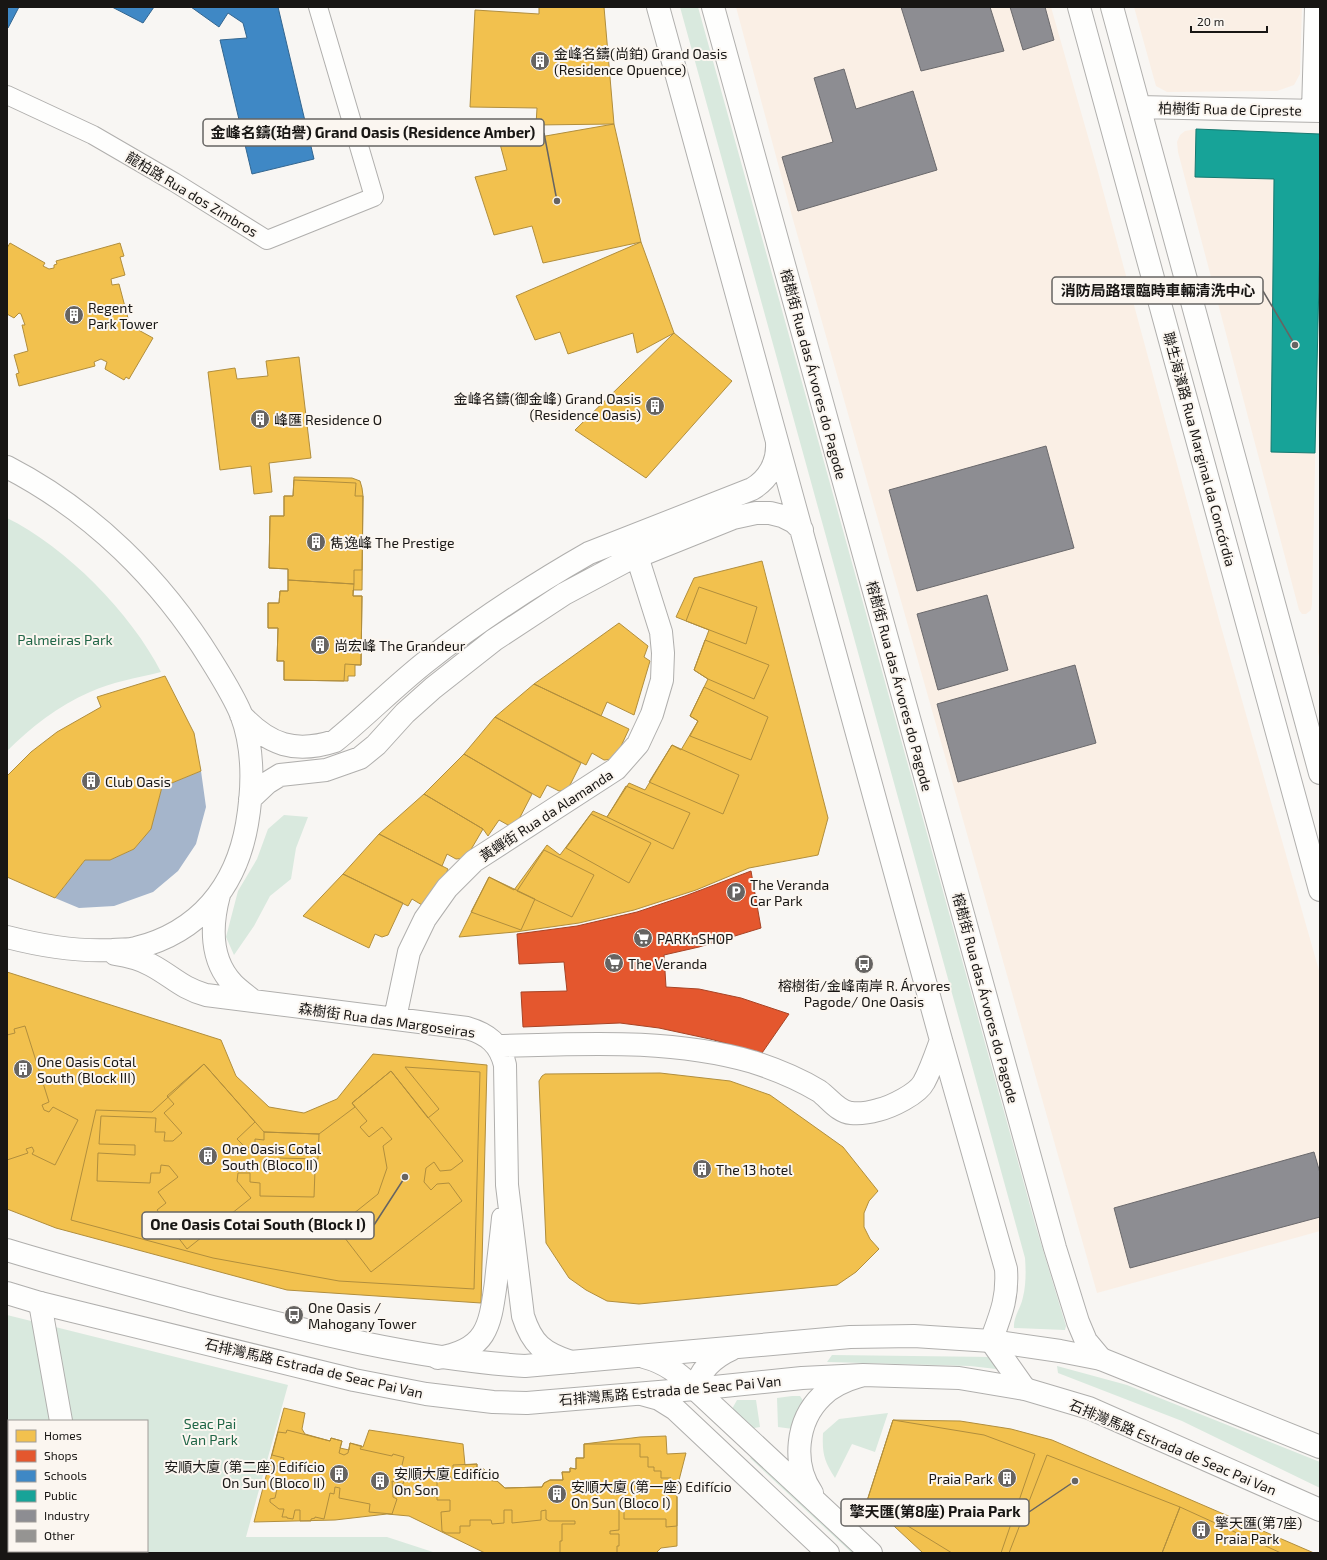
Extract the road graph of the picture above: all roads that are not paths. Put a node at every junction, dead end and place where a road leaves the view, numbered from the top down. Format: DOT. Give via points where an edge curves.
graph roads {
  1 [pos="318,7"];
  2 [pos="658,7"];
  3 [pos="713,7"];
  4 [pos="1079,7"];
  5 [pos="1112,7"];
  6 [pos="1316,7"];
  7 [pos="7,95"];
  8 [pos="1139,107"];
  9 [pos="1317,111"];
  10 [pos="777,440"];
  11 [pos="7,467"];
  12 [pos="802,530"];
  13 [pos="637,556"];
  14 [pos="241,715"];
  15 [pos="1320,773"];
  16 [pos="250,799"];
  17 [pos="1320,890"];
  18 [pos="219,895"];
  19 [pos="7,937"];
  20 [pos="101,950"];
  21 [pos="252,1000"];
  22 [pos="395,1018"];
  23 [pos="941,1040"];
  24 [pos="498,1046"];
  25 [pos="507,1185"];
  26 [pos="7,1250"];
  27 [pos="7,1293"];
  28 [pos="40,1304"];
  29 [pos="991,1341"];
  30 [pos="737,1347"];
  31 [pos="641,1356"];
  32 [pos="438,1358"];
  33 [pos="1101,1359"];
  34 [pos="571,1362"];
  35 [pos="864,1375"];
  36 [pos="696,1389"];
  37 [pos="1025,1389"];
  38 [pos="641,1394"];
  39 [pos="60,1420"];
  40 [pos="705,1439"];
  41 [pos="1320,1447"];
  42 [pos="819,1504"];
  43 [pos="1320,1510"];
  44 [pos="828,1553"];
  45 [pos="871,1553"];
  1 -- 7 [label="street, 龍柏路 Rua dos Zimbros" via="374,197 268,240 93,135"];
  2 -- 10 [label="street"];
  3 -- 33 [label="street, 榕樹街 Rua das Árvores do Pagode" via="1059,1262 1086,1341"];
  4 -- 17 [label="street, 聯生海濱路 Rua Marginal da Concórdia"];
  5 -- 8 [label="street"];
  6 -- 9 [label="street"];
  8 -- 9 [label="street, 柏樹街 Rua de Cipreste"];
  8 -- 15 [label="street"];
  10 -- 12 [label="street"];
  10 -- 14 [label="street" via="778,453 772,470 761,484 589,553 528,590 428,661 335,741 320,746 287,745 256,731"];
  11 -- 14 [label="street" via="59,498 127,552 164,593 197,637 228,687"];
  12 -- 13 [label="street" via="782,516 756,513 733,518"];
  12 -- 23 [label="street"];
  13 -- 16 [label="street" via="589,580 494,640 432,688 360,758 326,770 280,775"];
  13 -- 22 [label="street, 黃蟬街 Rua da Alamanda" via="661,632 663,653 662,680 652,714 638,744 616,769 474,861 447,888 425,919 409,952"];
  14 -- 16 [label="street" via="250,763"];
  16 -- 18 [label="street" via="243,845 234,871"];
  18 -- 20 [label="street" via="198,918 176,933 135,948"];
  18 -- 21 [label="street" via="214,915 213,936 219,961 232,984"];
  19 -- 20 [label="street" via="44,947"];
  20 -- 21 [label="street, 森樹街 Rua das Margoseiras" via="152,966 182,986 199,993"];
  21 -- 22 [label="street, 森樹街 Rua das Margoseiras"];
  22 -- 24 [label="street, 森樹街 Rua das Margoseiras" via="467,1028 486,1035"];
  23 -- 24 [label="street" via="924,1084 907,1097 878,1110 851,1113 841,1109 820,1092 791,1077 753,1062 697,1051 649,1044 616,1043"];
  23 -- 29 [label="street" via="1006,1269 1007,1289"];
  24 -- 25 [label="street" via="506,1072"];
  25 -- 32 [label="street" via="491,1316 484,1333 472,1346 456,1355"];
  25 -- 34 [label="street" via="523,1316 529,1332 539,1346 554,1357"];
  26 -- 32 [label="street" via="238,1313 361,1343"];
  27 -- 28 [label="street, 石排灣馬路 Estrada de Seac Pai Van"];
  28 -- 38 [label="street, 石排灣馬路 Estrada de Seac Pai Van" via="332,1375 426,1394 527,1403"];
  28 -- 39 [label="street"];
  29 -- 30 [label="street" via="914,1336 850,1337"];
  29 -- 33 [label="street"];
  29 -- 37 [label="street"];
  30 -- 31 [label="street"];
  30 -- 36 [label="street" via="719,1355 706,1368"];
  31 -- 34 [label="street"];
  31 -- 36 [label="street" via="660,1361"];
  32 -- 34 [label="street" via="525,1366"];
  33 -- 41 [label="street"];
  35 -- 36 [label="street, 石排灣馬路 Estrada de Seac Pai Van" via="802,1378"];
  35 -- 37 [label="street, 石排灣馬路 Estrada de Seac Pai Van" via="960,1378"];
  35 -- 42 [label="street" via="841,1382 822,1396 808,1415 800,1438 800,1462 806,1484"];
  36 -- 38 [label="street, 石排灣馬路 Estrada de Seac Pai Van"];
  36 -- 40 [label="street" via="693,1403 696,1422"];
  36 -- 42 [label="street"];
  37 -- 43 [label="street, 石排灣馬路 Estrada de Seac Pai Van" via="1089,1408"];
  38 -- 40 [label="street" via="659,1399 675,1409"];
  40 -- 44 [label="street"];
  42 -- 45 [label="street"];
}
